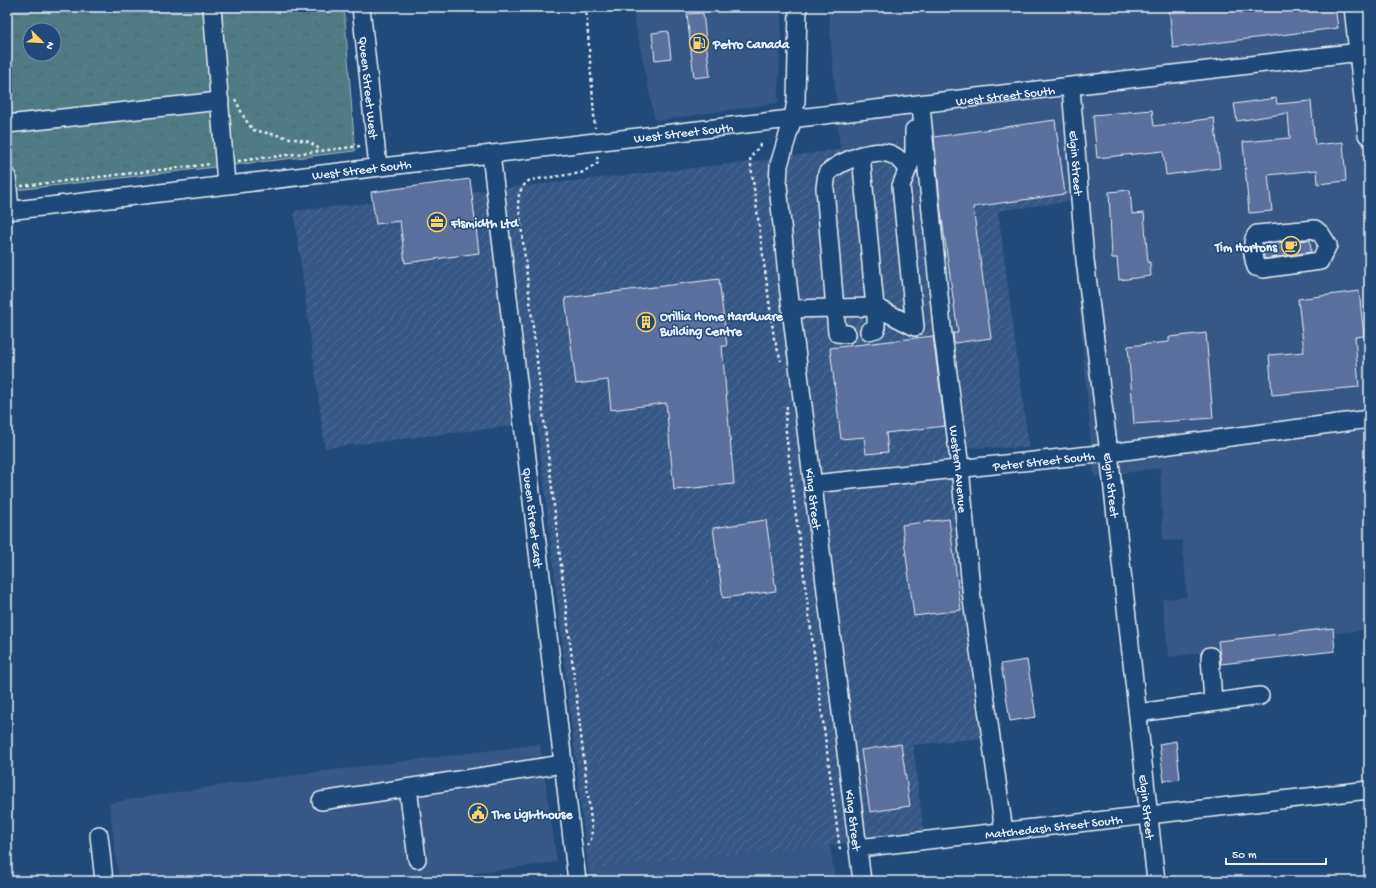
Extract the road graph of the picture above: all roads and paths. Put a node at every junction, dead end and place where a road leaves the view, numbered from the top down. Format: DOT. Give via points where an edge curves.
graph roads {
  1 [pos="212,7"];
  2 [pos="361,7"];
  3 [pos="586,7"];
  4 [pos="798,7"];
  5 [pos="1355,7"];
  6 [pos="1365,51"];
  7 [pos="1071,88"];
  8 [pos="1367,91"];
  9 [pos="226,98"];
  10 [pos="917,106"];
  11 [pos="793,118"];
  12 [pos="7,124"];
  13 [pos="1369,132"];
  14 [pos="595,141"];
  15 [pos="761,144"];
  16 [pos="361,146"];
  17 [pos="320,151"];
  18 [pos="491,154"];
  19 [pos="861,155"];
  20 [pos="225,162"];
  21 [pos="927,166"];
  22 [pos="378,167"];
  23 [pos="907,169"];
  24 [pos="8,183"];
  25 [pos="226,184"];
  26 [pos="9,211"];
  27 [pos="792,309"];
  28 [pos="836,313"];
  29 [pos="874,318"];
  30 [pos="915,327"];
  31 [pos="942,327"];
  32 [pos="847,334"];
  33 [pos="782,365"];
  34 [pos="787,404"];
  35 [pos="1369,419"];
  36 [pos="1109,453"];
  37 [pos="960,468"];
  38 [pos="813,484"];
  39 [pos="1210,656"];
  40 [pos="1260,696"];
  41 [pos="1213,702"];
  42 [pos="1138,712"];
  43 [pos="563,764"];
  44 [pos="408,788"];
  45 [pos="1369,790"];
  46 [pos="321,800"];
  47 [pos="1149,816"];
  48 [pos="1004,832"];
  49 [pos="99,835"];
  50 [pos="858,848"];
  51 [pos="840,850"];
  52 [pos="417,859"];
  53 [pos="576,873"];
  54 [pos="104,881"];
  55 [pos="862,881"];
  56 [pos="1156,881"];
  1 -- 9 [label="street"];
  2 -- 22 [label="street, Queen Street West"];
  3 -- 14 [label="path"];
  4 -- 11 [label="street, King Street" via="796,101"];
  5 -- 6 [label="main road"];
  6 -- 7 [label="street, West Street South"];
  6 -- 8 [label="main road"];
  7 -- 10 [label="street, West Street South"];
  7 -- 36 [label="street, Elgin Street" via="1085,260"];
  8 -- 13 [label="main road"];
  9 -- 12 [label="street"];
  9 -- 17 [label="path" via="253,130 309,142"];
  9 -- 20 [label="street"];
  10 -- 11 [label="street, West Street South"];
  10 -- 21 [label="street, Western Avenue"];
  10 -- 23 [label="street" via="914,153"];
  11 -- 14 [label="street, West Street South"];
  11 -- 27 [label="street, King Street" via="779,165 778,185"];
  14 -- 18 [label="street, West Street South"];
  14 -- 53 [label="path" via="598,163 581,173 530,180 519,191 518,198 592,830 591,840"];
  15 -- 33 [label="path" via="750,158 774,338"];
  16 -- 17 [label="path"];
  17 -- 20 [label="path"];
  18 -- 22 [label="street, West Street South"];
  18 -- 43 [label="street, Queen Street East"];
  19 -- 23 [label="street" via="879,153 896,157"];
  19 -- 28 [label="street" via="836,166 827,174 825,188"];
  19 -- 29 [label="street"];
  20 -- 24 [label="path"];
  20 -- 25 [label="street"];
  21 -- 23 [label="street"];
  21 -- 31 [label="street, Western Avenue"];
  22 -- 25 [label="street, West Street South"];
  23 -- 30 [label="street" via="901,186"];
  24 -- 26 [label="street"];
  25 -- 26 [label="street, West Street South"];
  27 -- 28 [label="street"];
  27 -- 38 [label="street, King Street"];
  28 -- 29 [label="street"];
  28 -- 32 [label="street" via="837,334"];
  29 -- 30 [label="street"];
  30 -- 31 [label="street"];
  31 -- 37 [label="street, Western Avenue"];
  34 -- 51 [label="path" via="785,423 793,493"];
  35 -- 36 [label="street, Peter Street South"];
  36 -- 37 [label="street, Peter Street South"];
  36 -- 42 [label="street, Elgin Street"];
  37 -- 38 [label="street, Peter Street South"];
  37 -- 48 [label="street, Western Avenue" via="972,600"];
  38 -- 50 [label="street, King Street"];
  39 -- 41 [label="street"];
  40 -- 41 [label="street"];
  41 -- 42 [label="street"];
  42 -- 47 [label="street, Elgin Street"];
  43 -- 44 [label="street"];
  43 -- 53 [label="street, Queen Street East"];
  44 -- 46 [label="street"];
  44 -- 52 [label="street"];
  45 -- 47 [label="street, Matchedash Street South"];
  47 -- 48 [label="street, Matchedash Street South"];
  47 -- 56 [label="street, Elgin Street"];
  48 -- 50 [label="street, Matchedash Street South"];
  49 -- 54 [label="street"];
  50 -- 55 [label="street, King Street"];
}
